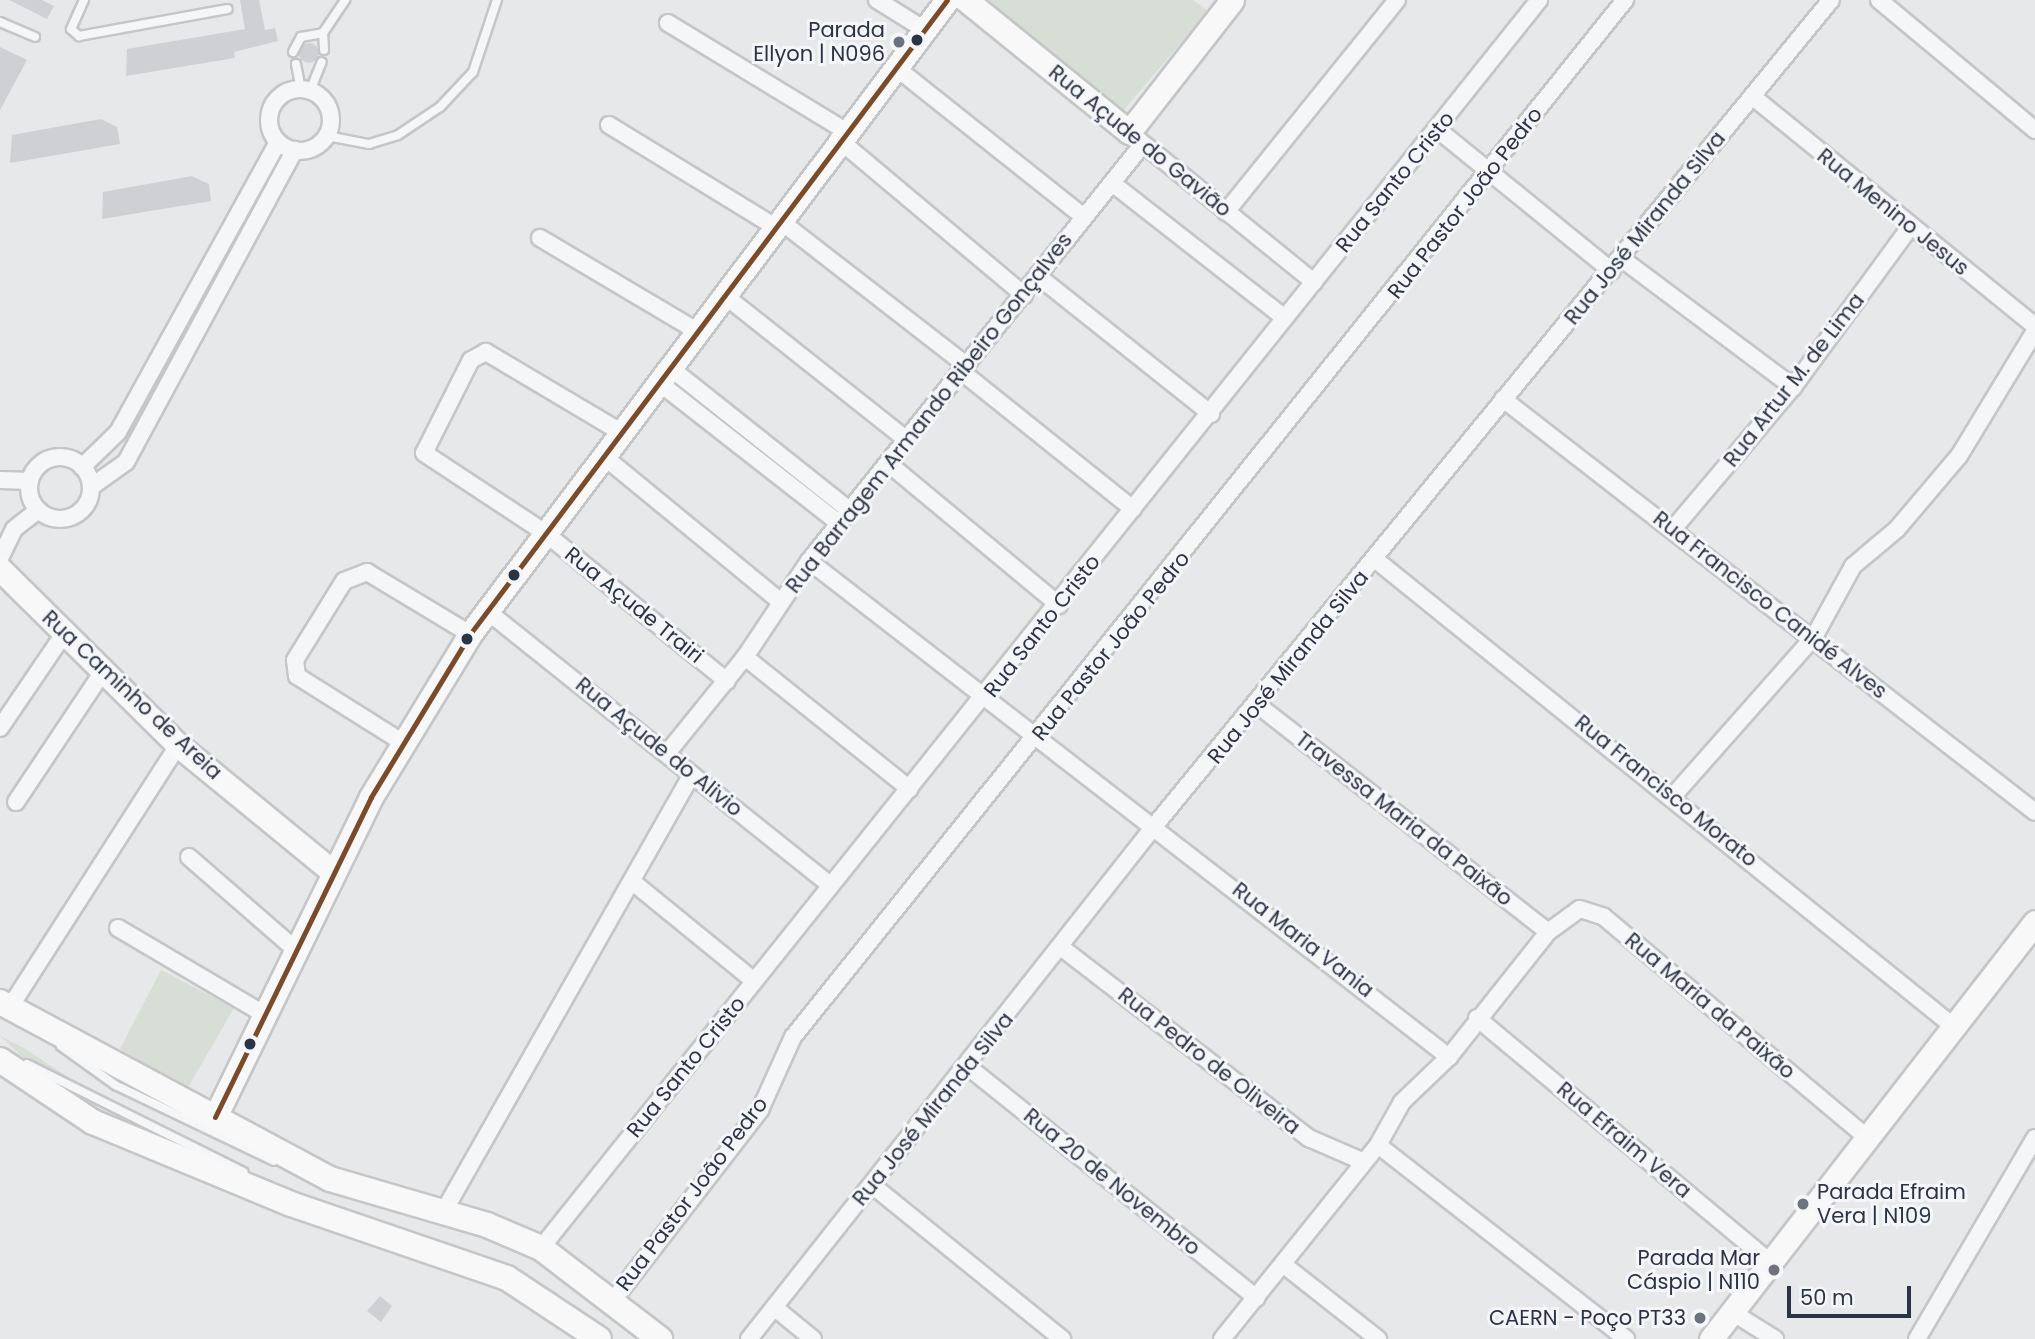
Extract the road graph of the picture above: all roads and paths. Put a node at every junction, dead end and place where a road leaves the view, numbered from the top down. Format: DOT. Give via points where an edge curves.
graph roads {
  1 [pos="84,0"];
  2 [pos="345,0"];
  3 [pos="497,0"];
  4 [pos="877,0"];
  5 [pos="947,0"];
  6 [pos="967,0"];
  7 [pos="1397,0"];
  8 [pos="1625,0"];
  9 [pos="1831,0"];
  10 [pos="1879,0"];
  11 [pos="1222,3"];
  12 [pos="1529,3"];
  13 [pos="228,9"];
  14 [pos="0,22"];
  15 [pos="667,23"];
  16 [pos="922,28"];
  17 [pos="323,33"];
  18 [pos="35,37"];
  19 [pos="324,50"];
  20 [pos="293,52"];
  21 [pos="321,62"];
  22 [pos="296,64"];
  23 [pos="894,65"];
  24 [pos="305,90"];
  25 [pos="1752,96"];
  26 [pos="609,125"];
  27 [pos="1437,129"];
  28 [pos="2035,130"];
  29 [pos="841,135"];
  30 [pos="327,136"];
  31 [pos="1136,138"];
  32 [pos="278,142"];
  33 [pos="295,150"];
  34 [pos="1492,172"];
  35 [pos="1112,183"];
  36 [pos="1226,212"];
  37 [pos="1084,217"];
  38 [pos="777,223"];
  39 [pos="1910,227"];
  40 [pos="540,238"];
  41 [pos="1617,265"];
  42 [pos="1039,277"];
  43 [pos="1314,282"];
  44 [pos="724,295"];
  45 [pos="1024,295"];
  46 [pos="1285,318"];
  47 [pos="2035,329"];
  48 [pos="695,330"];
  49 [pos="965,369"];
  50 [pos="663,373"];
  51 [pos="1793,387"];
  52 [pos="1503,399"];
  53 [pos="1211,415"];
  54 [pos="619,431"];
  55 [pos="907,440"];
  56 [pos="602,455"];
  57 [pos="889,464"];
  58 [pos="82,467"];
  59 [pos="0,480"];
  60 [pos="30,481"];
  61 [pos="91,487"];
  62 [pos="1133,509"];
  63 [pos="38,510"];
  64 [pos="844,516"];
  65 [pos="1673,529"];
  66 [pos="544,532"];
  67 [pos="0,558"];
  68 [pos="1376,560"];
  69 [pos="809,561"];
  70 [pos="0,569"];
  71 [pos="781,602"];
  72 [pos="1059,605"];
  73 [pos="486,611"];
  74 [pos="64,634"];
  75 [pos="470,634"];
  76 [pos="1814,637"];
  77 [pos="745,657"];
  78 [pos="102,673"];
  79 [pos="727,681"];
  80 [pos="985,697"];
  81 [pos="1259,706"];
  82 [pos="0,728"];
  83 [pos="1037,738"];
  84 [pos="402,742"];
  85 [pos="178,745"];
  86 [pos="668,752"];
  87 [pos="692,774"];
  88 [pos="910,789"];
  89 [pos="1674,795"];
  90 [pos="16,802"];
  91 [pos="2035,812"];
  92 [pos="1157,824"];
  93 [pos="189,857"];
  94 [pos="332,871"];
  95 [pos="634,883"];
  96 [pos="830,885"];
  97 [pos="2035,922"];
  98 [pos="118,928"];
  99 [pos="1548,932"];
  100 [pos="1062,948"];
  101 [pos="295,949"];
  102 [pos="754,981"];
  103 [pos="5,1005"];
  104 [pos="264,1014"];
  105 [pos="1477,1018"];
  106 [pos="44,1025"];
  107 [pos="1953,1026"];
  108 [pos="0,1048"];
  109 [pos="1449,1057"];
  110 [pos="0,1060"];
  111 [pos="967,1066"];
  112 [pos="215,1116"];
  113 [pos="1866,1137"];
  114 [pos="2035,1138"];
  115 [pos="1378,1144"];
  116 [pos="1362,1161"];
  117 [pos="330,1179"];
  118 [pos="872,1185"];
  119 [pos="271,1195"];
  120 [pos="444,1211"];
  121 [pos="541,1248"];
  122 [pos="1770,1262"];
  123 [pos="1284,1265"];
  124 [pos="1257,1298"];
  125 [pos="614,1299"];
  126 [pos="775,1308"];
  127 [pos="1732,1312"];
  128 [pos="599,1339"];
  129 [pos="660,1339"];
  130 [pos="749,1339"];
  131 [pos="813,1339"];
  132 [pos="1062,1339"];
  133 [pos="1222,1339"];
  134 [pos="1378,1339"];
  135 [pos="1626,1339"];
  136 [pos="1711,1339"];
  137 [pos="1775,1339"];
  138 [pos="1917,1339"];
  1 -- 13 [label="lane" via="71,29 79,36"];
  2 -- 17 [label="lane"];
  3 -- 30 [label="lane" via="473,72 440,107 398,135 369,144"];
  4 -- 16 [label="street"];
  5 -- 16 [label="street"];
  6 -- 31 [label="street, Rua Açude do Gavião"];
  7 -- 36 [label="street"];
  8 -- 34 [label="street, Rua Pastor João Pedro"];
  9 -- 25 [label="street, Rua José Miranda Silva"];
  10 -- 28 [label="street"];
  11 -- 31 [label="street"];
  12 -- 27 [label="street, Rua Santo Cristo"];
  14 -- 18 [label="lane"];
  15 -- 29 [label="street"];
  16 -- 23 [label="street"];
  17 -- 19 [label="lane"];
  17 -- 20 [label="lane" via="301,37"];
  21 -- 24 [label="lane"];
  22 -- 24 [label="lane"];
  23 -- 29 [label="street"];
  23 -- 37 [label="street"];
  24 -- 30 [label="street" via="329,110"];
  24 -- 32 [label="street" via="284,94 272,108 270,125"];
  25 -- 39 [label="street, Rua Menino Jesus"];
  25 -- 41 [label="street, Rua José Miranda Silva"];
  26 -- 38 [label="street"];
  27 -- 34 [label="street"];
  27 -- 43 [label="street, Rua Santo Cristo"];
  29 -- 38 [label="street"];
  29 -- 45 [label="street"];
  30 -- 33 [label="street" via="313,148"];
  31 -- 35 [label="street, Rua Barragem Armando Ribeiro Gonçalves"];
  31 -- 36 [label="street, Rua Açude do Gavião"];
  32 -- 33 [label="street"];
  32 -- 58 [label="street" via="118,432"];
  33 -- 61 [label="street" via="126,462"];
  34 -- 41 [label="street"];
  34 -- 83 [label="street, Rua Pastor João Pedro"];
  35 -- 37 [label="street, Rua Barragem Armando Ribeiro Gonçalves"];
  35 -- 46 [label="street"];
  36 -- 43 [label="street, Rua Açude do Gavião"];
  37 -- 42 [label="street, Rua Barragem Armando Ribeiro Gonçalves"];
  38 -- 44 [label="street"];
  38 -- 49 [label="street"];
  39 -- 47 [label="street, Rua Menino Jesus"];
  39 -- 51 [label="street, Rua Artur M. de Lima"];
  40 -- 48 [label="street"];
  41 -- 51 [label="street"];
  41 -- 52 [label="street, Rua José Miranda Silva"];
  42 -- 45 [label="street, Rua Barragem Armando Ribeiro Gonçalves"];
  42 -- 53 [label="street"];
  43 -- 46 [label="street, Rua Santo Cristo"];
  44 -- 48 [label="street"];
  44 -- 55 [label="street"];
  45 -- 49 [label="street, Rua Barragem Armando Ribeiro Gonçalves"];
  46 -- 53 [label="street, Rua Santo Cristo"];
  47 -- 76 [label="street" via="1994,391 1971,440 1897,529 1839,583"];
  48 -- 50 [label="street"];
  49 -- 55 [label="street, Rua Barragem Armando Ribeiro Gonçalves"];
  49 -- 62 [label="street"];
  50 -- 54 [label="street"];
  50 -- 64 [label="street"];
  51 -- 65 [label="street, Rua Artur M. de Lima"];
  52 -- 65 [label="street, Rua Francisco Canidé Alves"];
  52 -- 68 [label="street, Rua José Miranda Silva"];
  53 -- 62 [label="street, Rua Santo Cristo"];
  54 -- 56 [label="street"];
  54 -- 66 [label="street, Rua Açude Trairi" via="494,355 478,354 471,360 423,445 433,464"];
  55 -- 57 [label="street, Rua Barragem Armando Ribeiro Gonçalves"];
  56 -- 66 [label="street"];
  56 -- 71 [label="street"];
  57 -- 64 [label="street, Rua Barragem Armando Ribeiro Gonçalves"];
  57 -- 72 [label="street"];
  58 -- 60 [label="street" via="52,459"];
  58 -- 61 [label="street"];
  59 -- 60 [label="street"];
  60 -- 63 [label="street"];
  61 -- 63 [label="street" via="83,510 69,518"];
  62 -- 72 [label="street, Rua Santo Cristo"];
  63 -- 67 [label="street" via="13,529"];
  64 -- 69 [label="street, Rua Barragem Armando Ribeiro Gonçalves"];
  65 -- 76 [label="street, Rua Francisco Canidé Alves"];
  66 -- 73 [label="street"];
  66 -- 79 [label="street, Rua Açude Trairi"];
  68 -- 81 [label="street, Rua José Miranda Silva"];
  68 -- 89 [label="street, Rua Francisco Morato"];
  69 -- 71 [label="street, Rua Barragem Armando Ribeiro Gonçalves"];
  69 -- 80 [label="street, Rua Maria Vania"];
  70 -- 74 [label="street, Rua Caminho de Areia"];
  71 -- 77 [label="street, Rua Barragem Armando Ribeiro Gonçalves"];
  72 -- 80 [label="street, Rua Santo Cristo"];
  73 -- 75 [label="street"];
  73 -- 86 [label="street, Rua Açude do Alivio"];
  74 -- 78 [label="street, Rua Caminho de Areia"];
  74 -- 82 [label="street"];
  75 -- 84 [label="street"];
  75 -- 84 [label="street" via="366,572 344,582 295,660 303,682"];
  76 -- 89 [label="street"];
  76 -- 91 [label="street, Rua Francisco Canidé Alves"];
  77 -- 79 [label="street, Rua Barragem Armando Ribeiro Gonçalves"];
  77 -- 88 [label="street"];
  78 -- 85 [label="street, Rua Caminho de Areia"];
  78 -- 90 [label="street"];
  79 -- 86 [label="street, Rua Barragem Armando Ribeiro Gonçalves"];
  80 -- 83 [label="street, Rua Maria Vania"];
  80 -- 88 [label="street, Rua Santo Cristo"];
  81 -- 92 [label="street, Rua José Miranda Silva"];
  81 -- 99 [label="street, Travessa Maria da Paixão"];
  83 -- 92 [label="street, Rua Maria Vania"];
  83 -- 125 [label="street, Rua Pastor João Pedro" via="793,1037 760,1110"];
  84 -- 94 [label="street"];
  85 -- 94 [label="street, Rua Caminho de Areia"];
  85 -- 103 [label="street"];
  86 -- 87 [label="street, Rua Açude do Alivio"];
  87 -- 95 [label="street"];
  87 -- 96 [label="street, Rua Açude do Alivio"];
  88 -- 96 [label="street, Rua Santo Cristo"];
  89 -- 107 [label="street, Rua Francisco Morato"];
  92 -- 100 [label="street, Rua José Miranda Silva"];
  92 -- 109 [label="street, Rua Maria Vania"];
  93 -- 101 [label="street"];
  94 -- 101 [label="street"];
  95 -- 102 [label="street"];
  95 -- 120 [label="street"];
  96 -- 102 [label="street, Rua Santo Cristo"];
  97 -- 107 [label="street"];
  98 -- 104 [label="street"];
  99 -- 105 [label="street"];
  99 -- 113 [label="street, Rua Maria da Paixão" via="1580,909 1604,917"];
  100 -- 111 [label="street, Rua José Miranda Silva"];
  100 -- 116 [label="street, Rua Pedro de Oliveira" via="1309,1138"];
  101 -- 104 [label="street"];
  102 -- 121 [label="street, Rua Santo Cristo"];
  103 -- 106 [label="main road"];
  104 -- 112 [label="street"];
  105 -- 109 [label="street"];
  105 -- 122 [label="street, Rua Efraim Vera"];
  106 -- 112 [label="main road"];
  106 -- 117 [label="lane" via="68,1053 115,1085 222,1141"];
  107 -- 113 [label="street"];
  108 -- 119 [label="lane" via="235,1168"];
  109 -- 115 [label="street" via="1397,1108"];
  110 -- 119 [label="main road" via="93,1122"];
  111 -- 118 [label="street, Rua José Miranda Silva"];
  111 -- 124 [label="street, Rua 20 de Novembro"];
  112 -- 117 [label="main road"];
  113 -- 122 [label="street"];
  114 -- 138 [label="street"];
  115 -- 116 [label="street"];
  115 -- 135 [label="street"];
  116 -- 123 [label="street"];
  117 -- 120 [label="main road"];
  118 -- 126 [label="street, Rua José Miranda Silva"];
  118 -- 132 [label="street"];
  119 -- 128 [label="main road" via="507,1278"];
  120 -- 121 [label="main road"];
  121 -- 125 [label="main road"];
  122 -- 127 [label="street"];
  123 -- 124 [label="street"];
  123 -- 134 [label="street"];
  124 -- 133 [label="street"];
  125 -- 129 [label="main road"];
  126 -- 130 [label="street, Rua José Miranda Silva"];
  126 -- 131 [label="street"];
  127 -- 136 [label="street"];
  127 -- 137 [label="street"];
}
